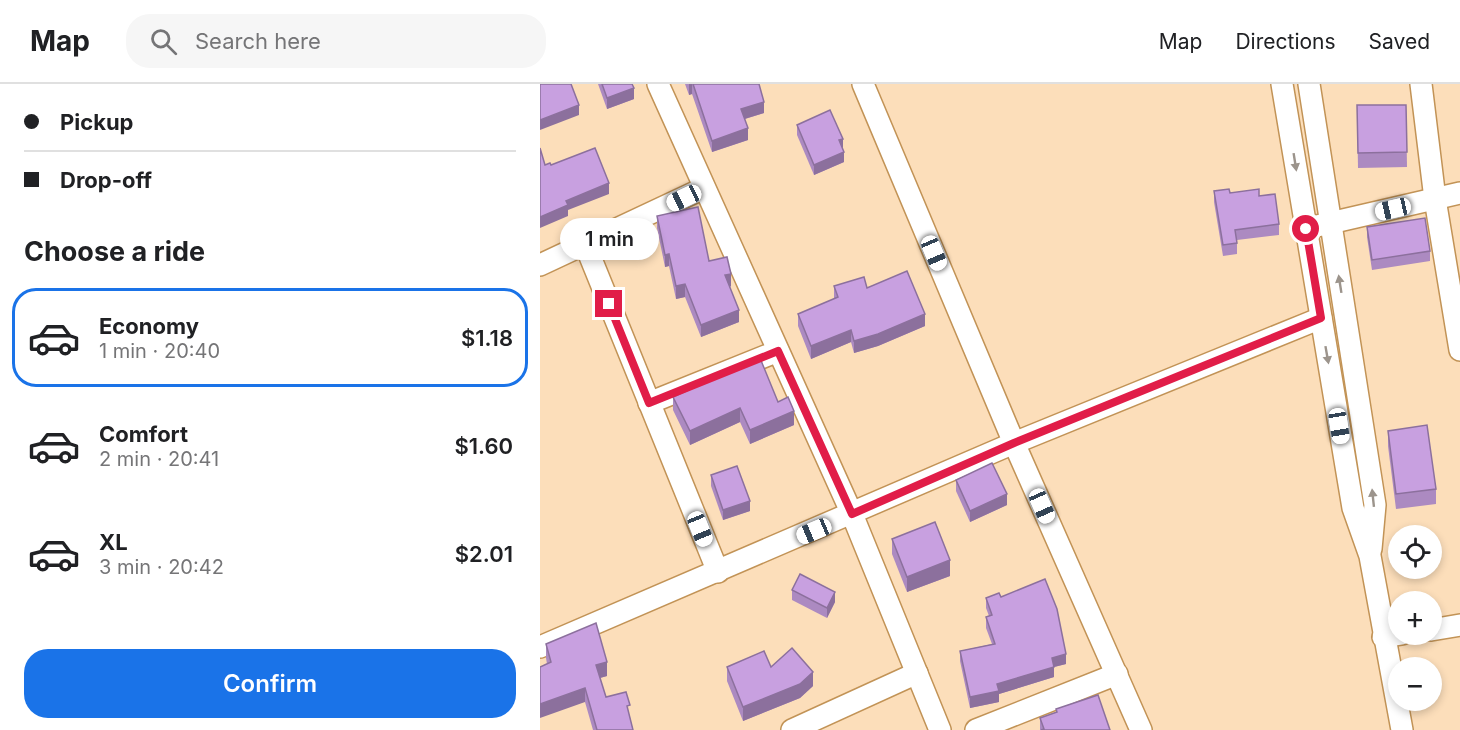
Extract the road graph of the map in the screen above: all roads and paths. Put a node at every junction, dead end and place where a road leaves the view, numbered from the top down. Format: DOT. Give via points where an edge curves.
graph roads {
  1 [pos="658,84"];
  2 [pos="863,84"];
  3 [pos="1282,84"];
  4 [pos="1309,84"];
  5 [pos="1421,84"];
  6 [pos="1316,125"];
  7 [pos="1289,130"];
  8 [pos="704,188"];
  9 [pos="1460,193"];
  10 [pos="1435,199"];
  11 [pos="1331,223"];
  12 [pos="1306,229"];
  13 [pos="585,244"];
  14 [pos="540,265"];
  15 [pos="1321,318"];
  16 [pos="1460,350"];
  17 [pos="778,351"];
  18 [pos="1355,378"];
  19 [pos="1332,382"];
  20 [pos="649,403"];
  21 [pos="1014,443"];
  22 [pos="852,514"];
  23 [pos="1370,556"];
  24 [pos="718,572"];
  25 [pos="1388,619"];
  26 [pos="1460,626"];
  27 [pos="1442,628"];
  28 [pos="1394,645"];
  29 [pos="540,647"];
  30 [pos="917,673"];
  31 [pos="1117,674"];
  32 [pos="792,730"];
  33 [pos="940,730"];
  34 [pos="976,730"];
  35 [pos="1142,730"];
  36 [pos="1402,730"];
  1 -- 8 [label="street"];
  2 -- 21 [label="street"];
  3 -- 7 [label="street"];
  4 -- 6 [label="street"];
  5 -- 10 [label="street"];
  6 -- 7 [label="street"];
  6 -- 11 [label="street"];
  7 -- 12 [label="street, one-way"];
  8 -- 13 [label="street"];
  8 -- 17 [label="street"];
  9 -- 10 [label="street"];
  10 -- 11 [label="street"];
  10 -- 16 [label="street"];
  11 -- 12 [label="street"];
  18 -- 11 [label="street, one-way"];
  12 -- 15 [label="street"];
  13 -- 14 [label="street"];
  13 -- 20 [label="street"];
  15 -- 19 [label="street, one-way"];
  15 -- 21 [label="street"];
  17 -- 20 [label="street"];
  17 -- 22 [label="street"];
  18 -- 19 [label="street"];
  23 -- 18 [label="street, one-way" via="1375,505"];
  19 -- 23 [label="street" via="1353,508"];
  20 -- 24 [label="street"];
  21 -- 22 [label="street"];
  21 -- 31 [label="street"];
  22 -- 24 [label="street"];
  22 -- 30 [label="street"];
  23 -- 25 [label="street"];
  24 -- 29 [label="street"];
  26 -- 27 [label="street"];
  28 -- 36 [label="street"];
  30 -- 32 [label="street"];
  30 -- 33 [label="street"];
  31 -- 34 [label="street"];
  31 -- 35 [label="street"];
}
